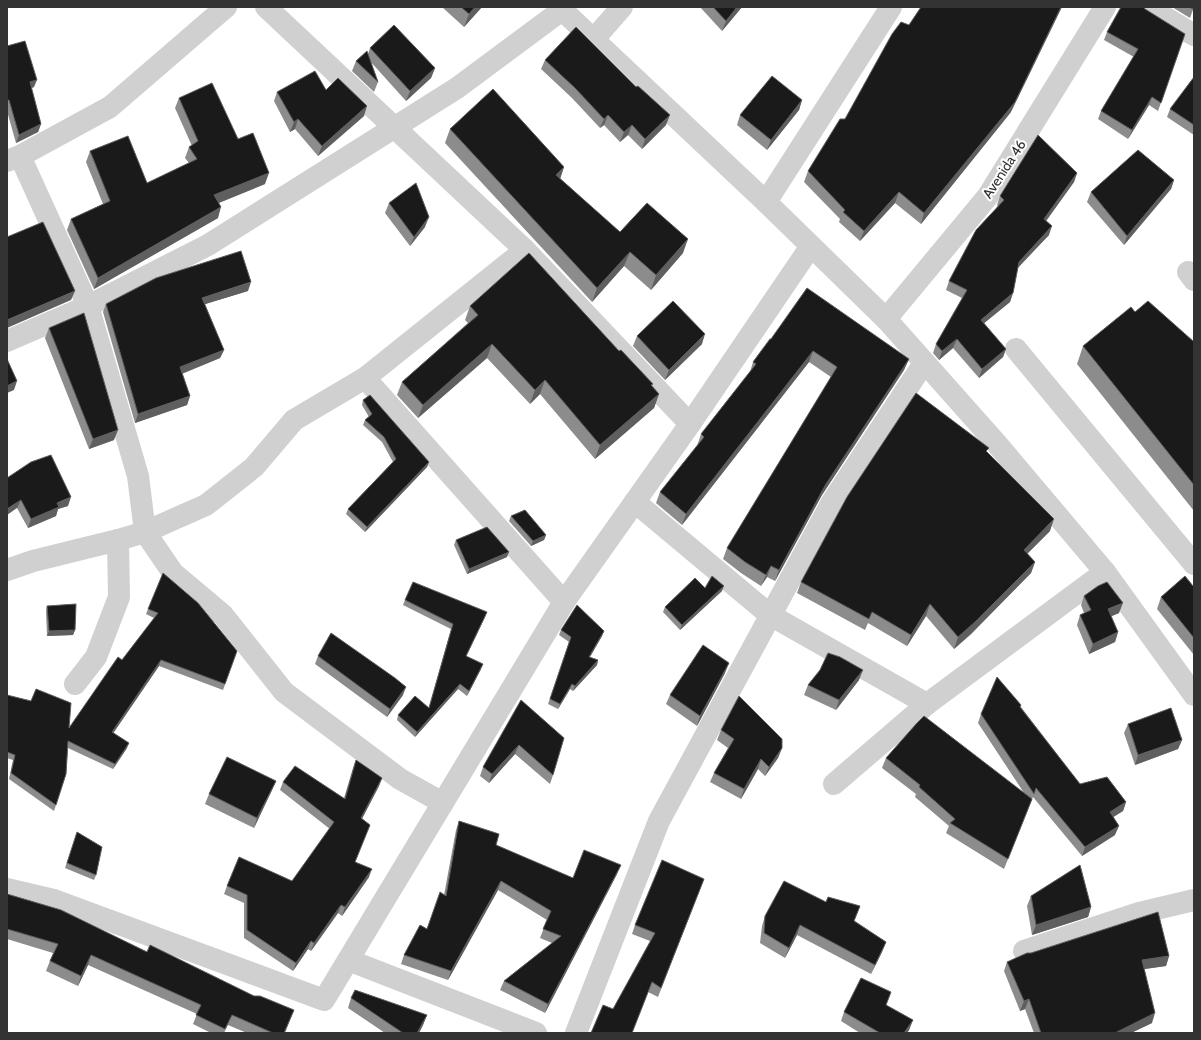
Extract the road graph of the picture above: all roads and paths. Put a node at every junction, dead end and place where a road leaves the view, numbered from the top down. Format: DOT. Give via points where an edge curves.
graph roads {
  1 [pos="226,7"];
  2 [pos="266,7"];
  3 [pos="622,7"];
  4 [pos="891,7"];
  5 [pos="1105,7"];
  6 [pos="1148,7"];
  7 [pos="560,8"];
  8 [pos="1194,35"];
  9 [pos="594,39"];
  10 [pos="395,127"];
  11 [pos="13,158"];
  12 [pos="766,202"];
  13 [pos="811,246"];
  14 [pos="525,250"];
  15 [pos="88,306"];
  16 [pos="886,319"];
  17 [pos="7,341"];
  18 [pos="1016,349"];
  19 [pos="924,363"];
  20 [pos="365,378"];
  21 [pos="690,424"];
  22 [pos="635,502"];
  23 [pos="145,532"];
  24 [pos="118,540"];
  25 [pos="1194,564"];
  26 [pos="7,570"];
  27 [pos="1105,572"];
  28 [pos="564,602"];
  29 [pos="770,615"];
  30 [pos="75,684"];
  31 [pos="1194,695"];
  32 [pos="927,704"];
  33 [pos="834,784"];
  34 [pos="442,803"];
  35 [pos="7,889"];
  36 [pos="1194,900"];
  37 [pos="1024,951"];
  38 [pos="348,960"];
  39 [pos="536,1033"];
  40 [pos="576,1033"];
  1 -- 11 [label="street" via="110,107"];
  2 -- 10 [label="street"];
  3 -- 9 [label="street"];
  4 -- 12 [label="street"];
  5 -- 16 [label="street, Avenida 46" via="988,196"];
  6 -- 8 [label="street"];
  7 -- 9 [label="street"];
  7 -- 10 [label="street" via="457,88"];
  9 -- 12 [label="street"];
  10 -- 14 [label="street"];
  10 -- 15 [label="street" via="208,245"];
  11 -- 15 [label="street"];
  12 -- 13 [label="street"];
  13 -- 16 [label="street"];
  13 -- 21 [label="street"];
  14 -- 20 [label="street"];
  14 -- 21 [label="street"];
  15 -- 17 [label="street"];
  15 -- 23 [label="street" via="138,476"];
  16 -- 19 [label="street"];
  18 -- 25 [label="street"];
  19 -- 27 [label="street" via="997,444"];
  19 -- 29 [label="street" via="832,502"];
  20 -- 23 [label="street" via="294,420 254,467 206,505"];
  20 -- 28 [label="street"];
  21 -- 22 [label="street"];
  22 -- 28 [label="street"];
  22 -- 29 [label="street"];
  23 -- 24 [label="street"];
  23 -- 34 [label="street" via="173,573 223,615 284,692 400,779"];
  24 -- 26 [label="street"];
  24 -- 30 [label="street" via="119,597 96,657"];
  27 -- 31 [label="street"];
  27 -- 32 [label="street"];
  28 -- 34 [label="street"];
  29 -- 32 [label="street"];
  29 -- 40 [label="street" via="659,821"];
  32 -- 33 [label="street"];
  34 -- 38 [label="street"];
  35 -- 38 [label="street" via="54,900 324,1000"];
  36 -- 37 [label="street" via="1139,913"];
  38 -- 39 [label="street"];
}
